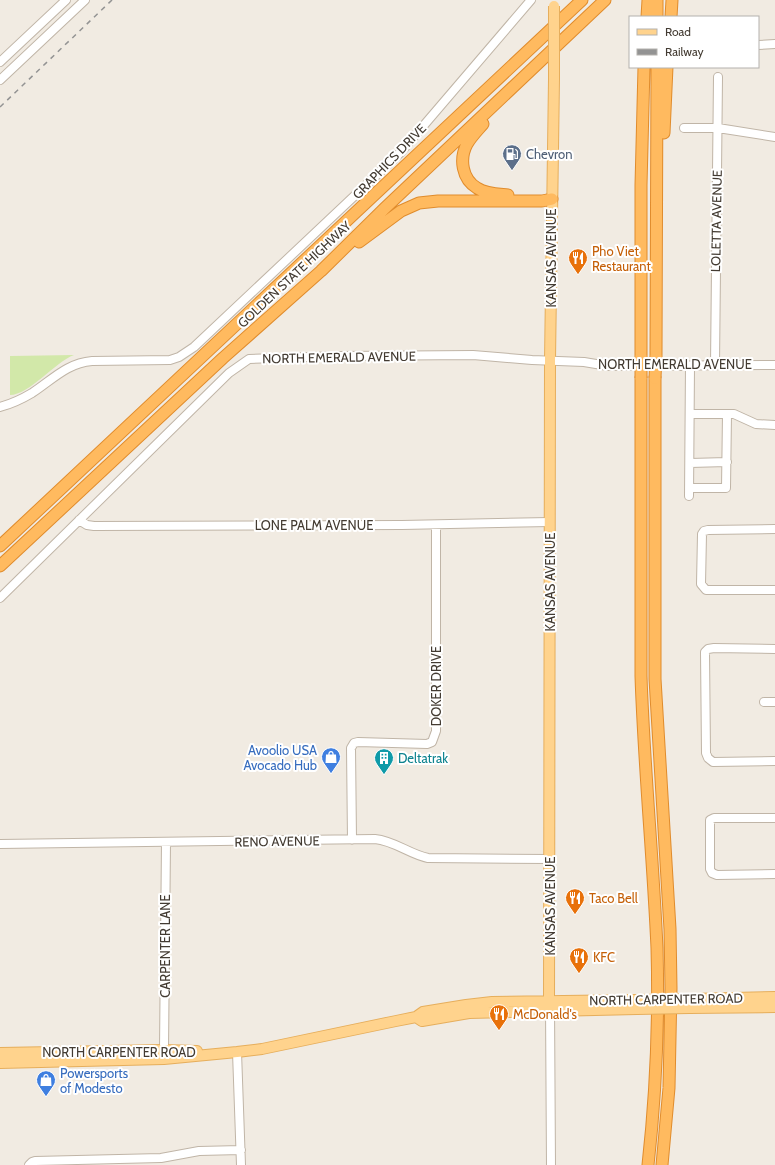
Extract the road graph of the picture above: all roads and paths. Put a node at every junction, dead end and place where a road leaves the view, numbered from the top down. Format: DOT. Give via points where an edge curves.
graph roads {
  1 [pos="66,0"];
  2 [pos="85,0"];
  3 [pos="531,0"];
  4 [pos="578,0"];
  5 [pos="582,0"];
  6 [pos="604,0"];
  7 [pos="648,0"];
  8 [pos="657,0"];
  9 [pos="672,0"];
  10 [pos="554,3"];
  11 [pos="654,16"];
  12 [pos="671,16"];
  13 [pos="560,22"];
  14 [pos="775,44"];
  15 [pos="759,45"];
  16 [pos="0,62"];
  17 [pos="644,68"];
  18 [pos="657,68"];
  19 [pos="667,68"];
  20 [pos="718,77"];
  21 [pos="0,80"];
  22 [pos="513,88"];
  23 [pos="684,128"];
  24 [pos="718,128"];
  25 [pos="775,137"];
  26 [pos="552,199"];
  27 [pos="321,271"];
  28 [pos="656,283"];
  29 [pos="550,360"];
  30 [pos="775,364"];
  31 [pos="715,365"];
  32 [pos="690,366"];
  33 [pos="0,408"];
  34 [pos="690,414"];
  35 [pos="728,414"];
  36 [pos="775,425"];
  37 [pos="690,462"];
  38 [pos="727,462"];
  39 [pos="690,488"];
  40 [pos="690,496"];
  41 [pos="78,520"];
  42 [pos="550,522"];
  43 [pos="436,525"];
  44 [pos="775,529"];
  45 [pos="0,546"];
  46 [pos="0,566"];
  47 [pos="775,590"];
  48 [pos="0,598"];
  49 [pos="775,649"];
  50 [pos="764,702"];
  51 [pos="775,702"];
  52 [pos="775,761"];
  53 [pos="775,818"];
  54 [pos="352,840"];
  55 [pos="166,842"];
  56 [pos="0,844"];
  57 [pos="550,859"];
  58 [pos="775,874"];
  59 [pos="775,997"];
  60 [pos="689,1003"];
  61 [pos="550,1006"];
  62 [pos="775,1007"];
  63 [pos="164,1050"];
  64 [pos="70,1052"];
  65 [pos="237,1052"];
  66 [pos="0,1053"];
  67 [pos="104,1061"];
  68 [pos="22,1062"];
  69 [pos="0,1063"];
  70 [pos="241,1150"];
  71 [pos="30,1164"];
  72 [pos="241,1165"];
  73 [pos="550,1165"];
  74 [pos="648,1165"];
  75 [pos="662,1165"];
  1 -- 16 [label="street"];
  2 -- 21 [label="street"];
  3 -- 33 [label="street, GRAPHICS DRIVE" via="401,152 194,347 170,360 80,363 63,370 20,400"];
  4 -- 13 [label="highway"];
  5 -- 13 [label="highway, GOLDEN STATE HIGHWAY"];
  6 -- 22 [label="highway, GOLDEN STATE HIGHWAY"];
  7 -- 11 [label="highway"];
  8 -- 11 [label="highway"];
  9 -- 12 [label="highway"];
  10 -- 26 [label="main road, KANSAS AVENUE, bridge"];
  13 -- 45 [label="highway, GOLDEN STATE HIGHWAY"];
  14 -- 15 [label="street"];
  17 -- 74 [label="highway, bridge" via="641,185 641,669 657,988 656,1074"];
  18 -- 28 [label="highway"];
  19 -- 28 [label="highway"];
  20 -- 24 [label="street, LOLETTA AVENUE"];
  22 -- 26 [label="highway" via="470,140 463,153 464,169 470,182 485,192 543,196"];
  22 -- 27 [label="highway, GOLDEN STATE HIGHWAY"];
  23 -- 24 [label="street"];
  24 -- 25 [label="street"];
  24 -- 31 [label="street, LOLETTA AVENUE"];
  26 -- 27 [label="highway" via="438,201 410,206 392,216"];
  26 -- 29 [label="main road, KANSAS AVENUE"];
  27 -- 46 [label="highway, GOLDEN STATE HIGHWAY" via="223,358"];
  28 -- 75 [label="highway, bridge" via="655,671 671,981 669,1074"];
  29 -- 32 [label="street, NORTH EMERALD AVENUE" via="608,366"];
  29 -- 41 [label="street, NORTH EMERALD AVENUE" via="473,355 249,359 229,373"];
  29 -- 42 [label="main road, KANSAS AVENUE"];
  30 -- 31 [label="street, NORTH EMERALD AVENUE"];
  31 -- 32 [label="street, NORTH EMERALD AVENUE"];
  32 -- 34 [label="street"];
  34 -- 35 [label="street"];
  34 -- 37 [label="street"];
  35 -- 36 [label="street" via="738,415 756,424"];
  35 -- 38 [label="street"];
  37 -- 38 [label="street"];
  37 -- 39 [label="street"];
  38 -- 39 [label="street" via="726,488"];
  39 -- 40 [label="street"];
  41 -- 43 [label="street, LONE PALM AVENUE" via="94,526"];
  41 -- 48 [label="street, NORTH EMERALD AVENUE"];
  42 -- 43 [label="street, LONE PALM AVENUE"];
  42 -- 57 [label="main road, KANSAS AVENUE"];
  43 -- 54 [label="street, DOKER DRIVE" via="436,731 432,742 428,744 354,743 351,748"];
  44 -- 47 [label="street" via="704,531 701,584 706,590"];
  49 -- 52 [label="street" via="714,648 705,652 708,758 713,762"];
  50 -- 51 [label="street"];
  53 -- 58 [label="street" via="710,820 710,869 717,875"];
  54 -- 55 [label="street, RENO AVENUE"];
  54 -- 57 [label="street, RENO AVENUE" via="388,841 428,858"];
  55 -- 56 [label="street, RENO AVENUE"];
  55 -- 63 [label="street, CARPENTER LANE"];
  57 -- 61 [label="main road, KANSAS AVENUE"];
  59 -- 60 [label="main road, NORTH CARPENTER ROAD"];
  60 -- 61 [label="main road, NORTH CARPENTER ROAD, bridge"];
  60 -- 62 [label="main road, NORTH CARPENTER ROAD"];
  61 -- 65 [label="main road, NORTH CARPENTER ROAD" via="469,1013 422,1021 416,1017"];
  61 -- 73 [label="street, KANSAS AVENUE"];
  63 -- 64 [label="main road, NORTH CARPENTER ROAD"];
  63 -- 65 [label="main road, NORTH CARPENTER ROAD"];
  63 -- 67 [label="main road" via="159,1056 117,1056"];
  64 -- 66 [label="main road, NORTH CARPENTER ROAD"];
  64 -- 68 [label="main road" via="66,1056 36,1056"];
  65 -- 67 [label="main road, NORTH CARPENTER ROAD" via="164,1059"];
  65 -- 70 [label="street"];
  67 -- 68 [label="main road, NORTH CARPENTER ROAD"];
  68 -- 69 [label="main road, NORTH CARPENTER ROAD"];
  70 -- 71 [label="street" via="199,1152 161,1158 35,1161"];
  70 -- 72 [label="street"];
}
